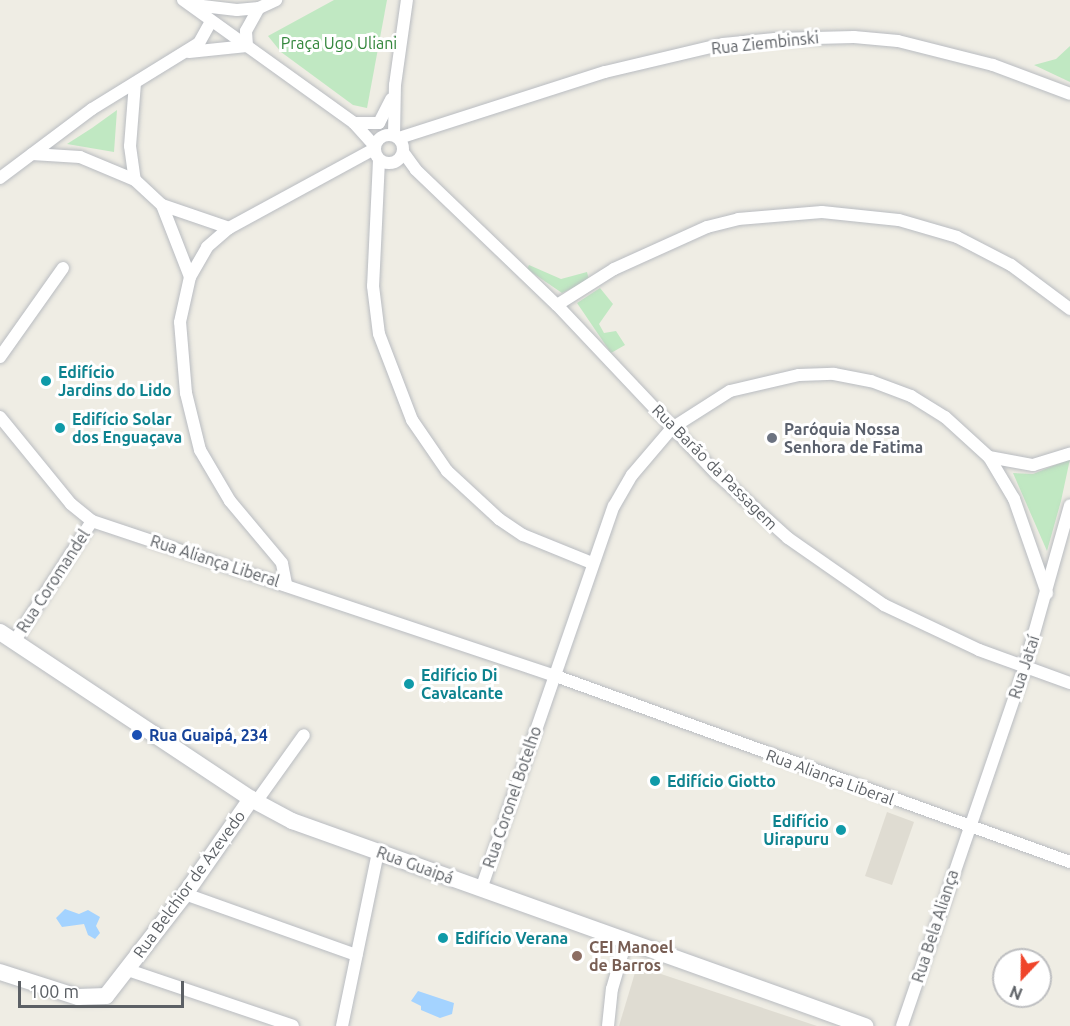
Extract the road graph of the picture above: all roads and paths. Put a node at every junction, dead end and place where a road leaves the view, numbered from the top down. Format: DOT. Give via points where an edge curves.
graph roads {
  1 [pos="276,0"];
  2 [pos="407,0"];
  3 [pos="187,2"];
  4 [pos="259,8"];
  5 [pos="211,21"];
  6 [pos="247,46"];
  7 [pos="185,53"];
  8 [pos="135,83"];
  9 [pos="396,85"];
  10 [pos="1070,94"];
  11 [pos="354,123"];
  12 [pos="389,151"];
  13 [pos="32,154"];
  14 [pos="0,178"];
  15 [pos="135,180"];
  16 [pos="162,205"];
  17 [pos="229,228"];
  18 [pos="63,268"];
  19 [pos="190,277"];
  20 [pos="557,305"];
  21 [pos="1070,309"];
  22 [pos="0,357"];
  23 [pos="0,417"];
  24 [pos="672,428"];
  25 [pos="1070,454"];
  26 [pos="989,457"];
  27 [pos="1070,505"];
  28 [pos="92,520"];
  29 [pos="592,563"];
  30 [pos="286,584"];
  31 [pos="1047,593"];
  32 [pos="0,632"];
  33 [pos="14,642"];
  34 [pos="1024,669"];
  35 [pos="553,675"];
  36 [pos="1070,683"];
  37 [pos="304,735"];
  38 [pos="254,800"];
  39 [pos="969,826"];
  40 [pos="378,852"];
  41 [pos="1070,862"];
  42 [pos="481,889"];
  43 [pos="185,894"];
  44 [pos="626,941"];
  45 [pos="356,955"];
  46 [pos="128,970"];
  47 [pos="0,972"];
  48 [pos="293,1026"];
  49 [pos="342,1026"];
  50 [pos="608,1026"];
  51 [pos="865,1026"];
  52 [pos="902,1026"];
  1 -- 4 [label="street"];
  2 -- 9 [label="street"];
  3 -- 4 [label="street" via="226,11"];
  3 -- 5 [label="street, Rua Barão da Passagem"];
  4 -- 6 [label="street" via="246,31"];
  5 -- 6 [label="street, Rua Barão da Passagem"];
  5 -- 7 [label="street" via="203,39"];
  6 -- 7 [label="street"];
  6 -- 11 [label="street, Rua Barão da Passagem"];
  7 -- 8 [label="street"];
  8 -- 13 [label="street"];
  8 -- 15 [label="street" via="130,146"];
  9 -- 11 [label="street" via="383,120"];
  9 -- 12 [label="street"];
  10 -- 12 [label="street, Rua Ziembinski" via="993,65 898,41 785,38 723,44 605,72 427,131"];
  11 -- 12 [label="street, Rua Barão da Passagem"];
  12 -- 17 [label="street, Rua Ziembinski" via="350,165"];
  12 -- 20 [label="street, Rua Barão da Passagem" via="416,170"];
  12 -- 29 [label="street" via="372,247 379,334 412,420 447,471 499,519 523,535"];
  13 -- 14 [label="street"];
  13 -- 15 [label="street" via="80,158"];
  15 -- 16 [label="street"];
  16 -- 17 [label="street"];
  16 -- 19 [label="street"];
  17 -- 19 [label="street, Rua Ziembinski" via="207,247"];
  18 -- 22 [label="street"];
  19 -- 30 [label="street, Rua Ziembinski" via="180,322 181,341 186,393 200,450 230,501 282,563"];
  20 -- 21 [label="street" via="614,269 707,227 758,217 822,212 898,220 957,237 1011,265"];
  20 -- 24 [label="street, Rua Barão da Passagem"];
  23 -- 28 [label="street, Rua Aliança Liberal" via="71,504"];
  24 -- 26 [label="street" via="730,391 788,376 834,374 871,381 912,396 972,438"];
  24 -- 29 [label="street" via="632,475 614,506"];
  24 -- 34 [label="street, Rua Barão da Passagem" via="749,506 837,574 884,605"];
  25 -- 26 [label="street" via="1034,465"];
  26 -- 31 [label="street" via="1014,499"];
  27 -- 31 [label="street, Rua Jataí"];
  28 -- 30 [label="street, Rua Aliança Liberal"];
  28 -- 33 [label="street, Rua Coromandel"];
  29 -- 35 [label="street, Rua Coronel Botelho"];
  30 -- 35 [label="street, Rua Aliança Liberal"];
  31 -- 34 [label="street, Rua Jataí"];
  32 -- 33 [label="main road, Rua Guaipá"];
  33 -- 38 [label="main road, Rua Guaipá"];
  34 -- 36 [label="street, Rua Barão da Passagem"];
  34 -- 39 [label="street, Rua Jataí"];
  35 -- 39 [label="street, Rua Aliança Liberal"];
  35 -- 42 [label="street, Rua Coronel Botelho"];
  37 -- 38 [label="street"];
  38 -- 40 [label="main road, Rua Guaipá" via="292,821"];
  38 -- 43 [label="main road, Rua Belchior de Azevedo"];
  39 -- 41 [label="street, Rua Aliança Liberal"];
  39 -- 52 [label="street, Rua Bela Aliança"];
  40 -- 42 [label="main road, Rua Guaipá"];
  40 -- 45 [label="street"];
  42 -- 44 [label="main road, Rua Guaipá"];
  43 -- 45 [label="street"];
  43 -- 46 [label="main road, Rua Belchior de Azevedo"];
  44 -- 50 [label="street" via="612,989"];
  44 -- 51 [label="main road, Rua Guaipá"];
  45 -- 49 [label="street"];
  46 -- 47 [label="main road, Rua Belchior de Azevedo" via="106,996 92,999"];
  46 -- 48 [label="street"];
}
